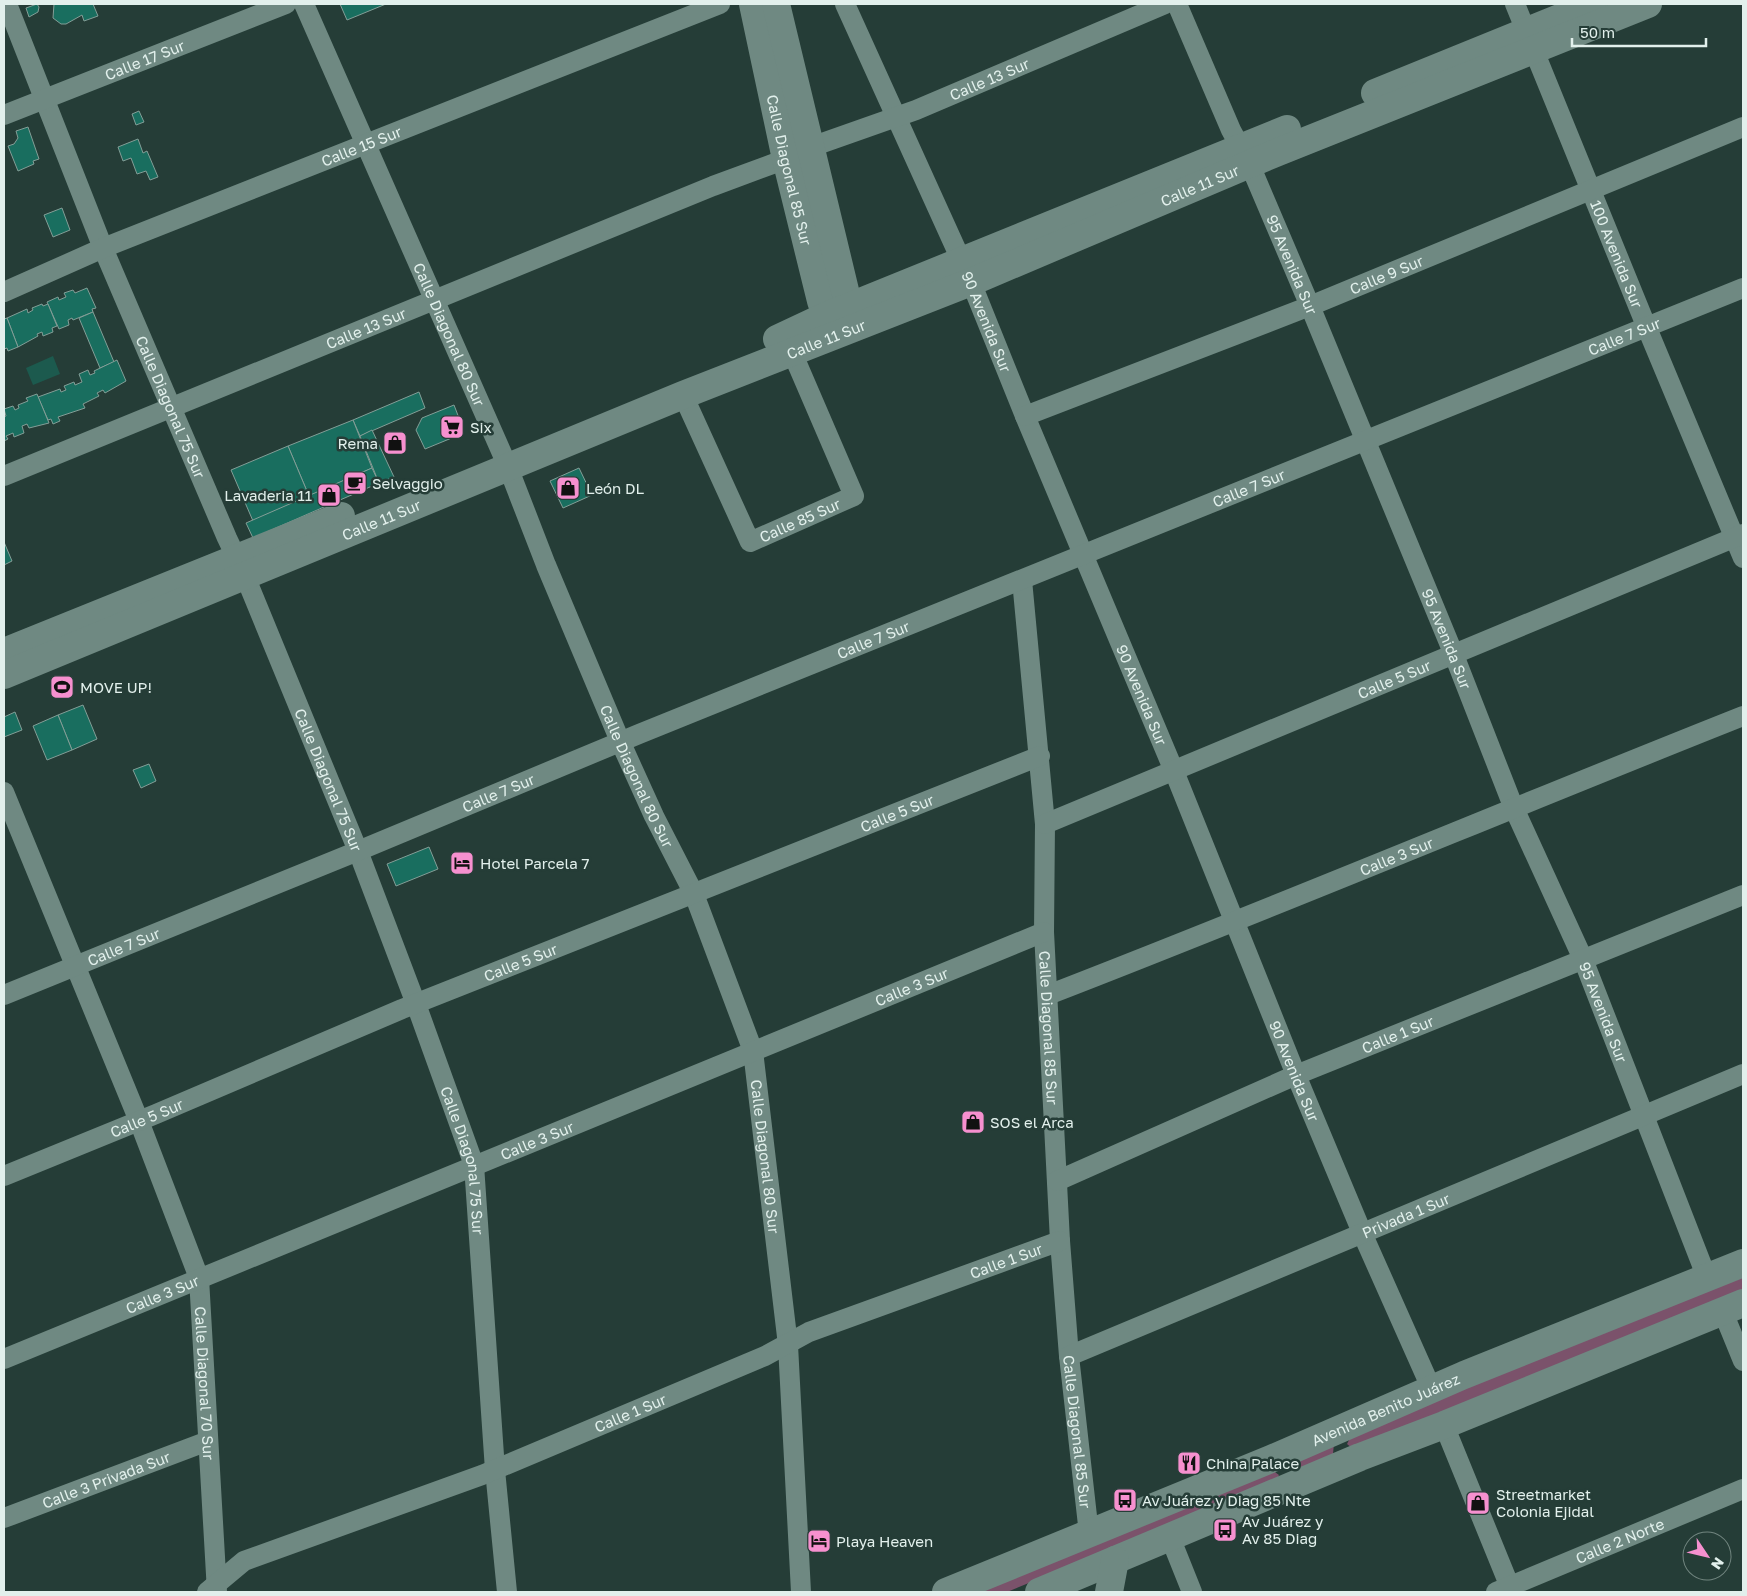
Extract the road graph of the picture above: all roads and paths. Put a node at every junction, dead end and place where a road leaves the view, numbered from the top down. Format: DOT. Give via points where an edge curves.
graph roads {
  1 [pos="7,4"];
  2 [pos="286,4"];
  3 [pos="304,4"];
  4 [pos="720,4"];
  5 [pos="753,4"];
  6 [pos="776,4"];
  7 [pos="845,4"];
  8 [pos="1164,4"];
  9 [pos="1177,4"];
  10 [pos="1515,4"];
  11 [pos="1594,4"];
  12 [pos="1648,4"];
  13 [pos="1530,40"];
  14 [pos="44,98"];
  15 [pos="4,115"];
  16 [pos="895,118"];
  17 [pos="1743,127"];
  18 [pos="366,144"];
  19 [pos="811,147"];
  20 [pos="1245,157"];
  21 [pos="786,159"];
  22 [pos="1592,191"];
  23 [pos="103,248"];
  24 [pos="967,272"];
  25 [pos="1743,288"];
  26 [pos="4,292"];
  27 [pos="435,300"];
  28 [pos="1310,306"];
  29 [pos="839,322"];
  30 [pos="1647,328"];
  31 [pos="792,352"];
  32 [pos="683,396"];
  33 [pos="173,408"];
  34 [pos="1025,416"];
  35 [pos="1365,440"];
  36 [pos="504,460"];
  37 [pos="4,476"];
  38 [pos="1739,535"];
  39 [pos="1083,554"];
  40 [pos="1743,558"];
  41 [pos="240,567"];
  42 [pos="1022,580"];
  43 [pos="4,652"];
  44 [pos="1454,655"];
  45 [pos="4,675"];
  46 [pos="1743,716"];
  47 [pos="620,741"];
  48 [pos="1040,756"];
  49 [pos="1174,770"];
  50 [pos="4,792"];
  51 [pos="1513,806"];
  52 [pos="1045,824"];
  53 [pos="358,851"];
  54 [pos="694,894"];
  55 [pos="1743,895"];
  56 [pos="1234,923"];
  57 [pos="1044,932"];
  58 [pos="1583,959"];
  59 [pos="74,966"];
  60 [pos="4,995"];
  61 [pos="1048,995"];
  62 [pos="416,1004"];
  63 [pos="753,1050"];
  64 [pos="1743,1074"];
  65 [pos="1296,1075"];
  66 [pos="1644,1117"];
  67 [pos="140,1121"];
  68 [pos="474,1165"];
  69 [pos="4,1176"];
  70 [pos="1057,1181"];
  71 [pos="1363,1235"];
  72 [pos="1060,1241"];
  73 [pos="1743,1263"];
  74 [pos="199,1278"];
  75 [pos="1707,1278"];
  76 [pos="1733,1308"];
  77 [pos="788,1345"];
  78 [pos="1069,1356"];
  79 [pos="4,1359"];
  80 [pos="1743,1361"];
  81 [pos="1432,1390"];
  82 [pos="1444,1425"];
  83 [pos="1350,1426"];
  84 [pos="208,1441"];
  85 [pos="1360,1457"];
  86 [pos="1271,1459"];
  87 [pos="495,1470"];
  88 [pos="1743,1489"];
  89 [pos="1279,1492"];
  90 [pos="4,1518"];
  91 [pos="1089,1534"];
  92 [pos="1170,1537"];
  93 [pos="1115,1560"];
  94 [pos="1075,1586"];
  95 [pos="213,1589"];
  96 [pos="1506,1590"];
  97 [pos="507,1592"];
  98 [pos="801,1592"];
  99 [pos="946,1592"];
  100 [pos="1039,1592"];
  101 [pos="1109,1592"];
  102 [pos="1192,1592"];
  1 -- 14 [label="street, Calle Diagonal 75 Sur"];
  2 -- 14 [label="street, Calle 17 Sur"];
  3 -- 18 [label="street, Calle Diagonal 80 Sur"];
  4 -- 18 [label="street, Calle 15 Sur"];
  5 -- 21 [label="main road, Calle Diagonal 85 Sur"];
  6 -- 19 [label="main road, Calle Diagonal 85 Sur"];
  7 -- 16 [label="street, 90 Avenida Sur"];
  8 -- 16 [label="street, Calle 13 Sur"];
  9 -- 20 [label="street, 95 Avenida Sur"];
  10 -- 13 [label="street, 100 Avenida Sur"];
  11 -- 13 [label="main road, Calle 11 Sur"];
  12 -- 13 [label="main road, Calle 11 Sur"];
  13 -- 20 [label="main road, Calle 11 Sur" via="1278,152"];
  13 -- 22 [label="street, 100 Avenida Sur"];
  14 -- 15 [label="street, Calle 17 Sur"];
  14 -- 23 [label="street, Calle Diagonal 75 Sur"];
  16 -- 19 [label="street, Calle 13 Sur"];
  16 -- 24 [label="street, 90 Avenida Sur"];
  17 -- 22 [label="street, Calle 9 Sur"];
  18 -- 23 [label="street, Calle 15 Sur"];
  18 -- 27 [label="street, Calle Diagonal 80 Sur"];
  19 -- 29 [label="main road, Calle Diagonal 85 Sur"];
  20 -- 24 [label="main road, Calle 11 Sur"];
  20 -- 28 [label="street, 95 Avenida Sur"];
  21 -- 27 [label="street, Calle 13 Sur"];
  21 -- 29 [label="main road, Calle Diagonal 85 Sur"];
  22 -- 28 [label="street, Calle 9 Sur"];
  22 -- 30 [label="street, 100 Avenida Sur"];
  23 -- 26 [label="street, Calle 15 Sur"];
  23 -- 33 [label="street, Calle Diagonal 75 Sur"];
  24 -- 29 [label="main road, Calle 11 Sur"];
  24 -- 34 [label="street, 90 Avenida Sur"];
  25 -- 30 [label="street, Calle 7 Sur"];
  27 -- 33 [label="street, Calle 13 Sur"];
  27 -- 36 [label="street, Calle Diagonal 80 Sur"];
  28 -- 34 [label="street, Calle 9 Sur"];
  28 -- 35 [label="street, 95 Avenida Sur"];
  29 -- 31 [label="main road, Calle 11 Sur"];
  29 -- 36 [label="main road, Calle 11 Sur" via="780,337"];
  30 -- 35 [label="street, Calle 7 Sur"];
  30 -- 38 [label="street, 100 Avenida Sur"];
  31 -- 32 [label="main road, Calle 11 Sur"];
  31 -- 32 [label="street, Calle 85 Sur" via="854,496 750,542"];
  32 -- 36 [label="main road, Calle 11 Sur"];
  33 -- 37 [label="street, Calle 13 Sur"];
  33 -- 41 [label="street, Calle Diagonal 75 Sur"];
  34 -- 39 [label="street, 90 Avenida Sur"];
  35 -- 39 [label="street, Calle 7 Sur"];
  35 -- 44 [label="street, 95 Avenida Sur"];
  36 -- 41 [label="main road, Calle 11 Sur"];
  36 -- 47 [label="street, Calle Diagonal 80 Sur"];
  38 -- 40 [label="street, 100 Avenida Sur"];
  38 -- 44 [label="street, Calle 5 Sur"];
  39 -- 42 [label="street, Calle 7 Sur"];
  39 -- 49 [label="street, 90 Avenida Sur"];
  41 -- 43 [label="main road, Calle 11 Sur"];
  41 -- 45 [label="main road, Calle 11 Sur"];
  41 -- 53 [label="street, Calle Diagonal 75 Sur"];
  42 -- 47 [label="street, Calle 7 Sur"];
  42 -- 48 [label="street, Calle Diagonal 85 Sur"];
  44 -- 49 [label="street, Calle 5 Sur"];
  44 -- 51 [label="street, 95 Avenida Sur"];
  46 -- 51 [label="street, Calle 3 Sur"];
  47 -- 53 [label="street, Calle 7 Sur"];
  47 -- 54 [label="street, Calle Diagonal 80 Sur"];
  48 -- 52 [label="street, Calle Diagonal 85 Sur"];
  48 -- 54 [label="street, Calle 5 Sur"];
  49 -- 52 [label="street, Calle 5 Sur"];
  49 -- 56 [label="street, 90 Avenida Sur"];
  50 -- 59 [label="street, Calle Diagonal 70 Sur"];
  51 -- 56 [label="street, Calle 3 Sur"];
  51 -- 58 [label="street, 95 Avenida Sur"];
  52 -- 57 [label="street, Calle Diagonal 85 Sur"];
  53 -- 59 [label="street, Calle 7 Sur"];
  53 -- 62 [label="street, Calle Diagonal 75 Sur"];
  54 -- 62 [label="street, Calle 5 Sur"];
  54 -- 63 [label="street, Calle Diagonal 80 Sur"];
  55 -- 58 [label="street, Calle 1 Sur"];
  56 -- 61 [label="street, Calle 3 Sur"];
  56 -- 65 [label="street, 90 Avenida Sur"];
  57 -- 61 [label="street, Calle Diagonal 85 Sur"];
  57 -- 63 [label="street, Calle 3 Sur"];
  58 -- 65 [label="street, Calle 1 Sur"];
  58 -- 66 [label="street, 95 Avenida Sur"];
  59 -- 60 [label="street, Calle 7 Sur"];
  59 -- 67 [label="street, Calle Diagonal 70 Sur"];
  61 -- 70 [label="street, Calle Diagonal 85 Sur"];
  62 -- 67 [label="street, Calle 5 Sur"];
  62 -- 68 [label="street, Calle Diagonal 75 Sur"];
  63 -- 68 [label="street, Calle 3 Sur"];
  63 -- 77 [label="street, Calle Diagonal 80 Sur"];
  64 -- 66 [label="street, Privada 1 Sur"];
  65 -- 70 [label="street, Calle 1 Sur"];
  65 -- 71 [label="street, 90 Avenida Sur"];
  66 -- 71 [label="street, Privada 1 Sur"];
  66 -- 75 [label="street, 95 Avenida Sur"];
  67 -- 69 [label="street, Calle 5 Sur"];
  67 -- 74 [label="street, Calle Diagonal 70 Sur"];
  68 -- 74 [label="street, Calle 3 Sur"];
  68 -- 87 [label="street, Calle Diagonal 75 Sur"];
  70 -- 72 [label="street, Calle Diagonal 85 Sur"];
  71 -- 78 [label="street, Privada 1 Sur"];
  71 -- 81 [label="street, 90 Avenida Sur"];
  72 -- 77 [label="street, Calle 1 Sur" via="810,1332"];
  72 -- 78 [label="street, Calle Diagonal 85 Sur"];
  73 -- 75 [label="main road, Avenida Benito Juárez"];
  74 -- 79 [label="street, Calle 3 Sur"];
  74 -- 84 [label="street, Calle Diagonal 70 Sur"];
  75 -- 81 [label="main road, Avenida Benito Juárez"];
  76 -- 80 [label="street"];
  76 -- 82 [label="main road"];
  77 -- 87 [label="street, Calle 1 Sur"];
  77 -- 98 [label="street, Calle Diagonal 80 Sur"];
  78 -- 91 [label="street, Calle Diagonal 85 Sur"];
  81 -- 83 [label="main road, Avenida Benito Juárez"];
  82 -- 85 [label="main road"];
  82 -- 96 [label="street"];
  83 -- 85 [label="main road" via="1340,1444 1342,1449"];
  83 -- 86 [label="main road, Avenida Benito Juárez"];
  84 -- 90 [label="street, Calle 3 Privada Sur"];
  84 -- 95 [label="street, Calle Diagonal 70 Sur"];
  85 -- 89 [label="main road"];
  86 -- 89 [label="main road" via="1287,1474"];
  86 -- 91 [label="main road, Avenida Benito Juárez"];
  87 -- 95 [label="street, Calle 1 Sur" via="244,1561"];
  87 -- 97 [label="street, Calle Diagonal 75 Sur"];
  88 -- 96 [label="street, Calle 2 Norte"];
  89 -- 92 [label="main road"];
  91 -- 99 [label="main road, Avenida Benito Juárez"];
  92 -- 93 [label="main road"];
  92 -- 102 [label="street"];
  93 -- 94 [label="main road"];
  93 -- 101 [label="main road"];
  94 -- 100 [label="main road"];
}
